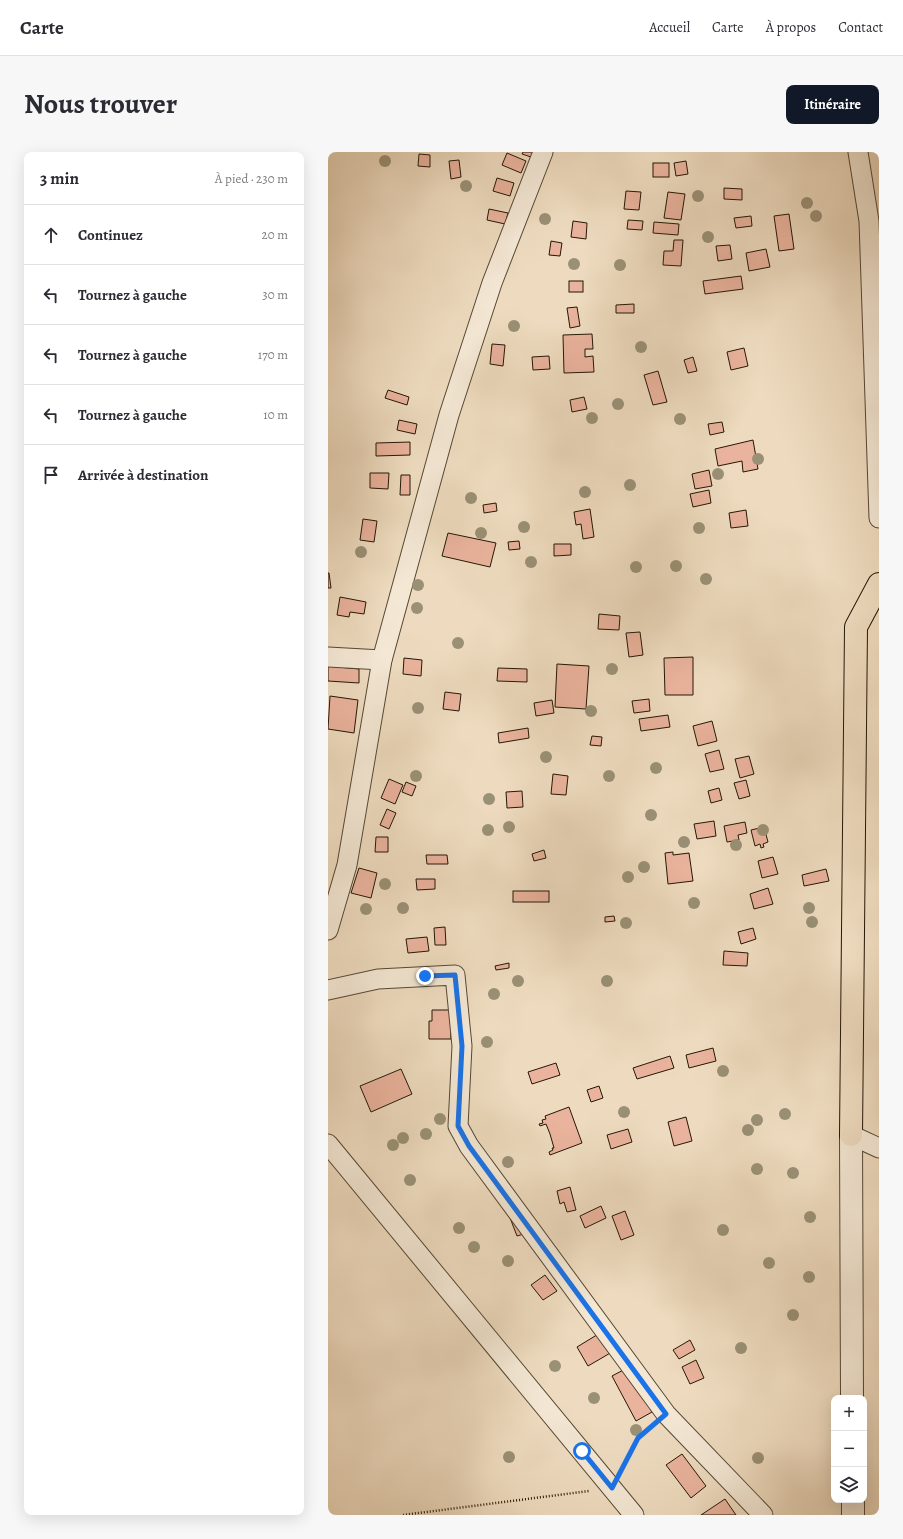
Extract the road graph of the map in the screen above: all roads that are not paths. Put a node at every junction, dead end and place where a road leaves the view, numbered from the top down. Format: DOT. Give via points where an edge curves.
graph roads {
  1 [pos="543,152"];
  2 [pos="858,152"];
  3 [pos="879,518"];
  4 [pos="879,584"];
  5 [pos="328,657"];
  6 [pos="382,660"];
  7 [pos="328,930"];
  8 [pos="328,990"];
  9 [pos="851,1135"];
  10 [pos="328,1144"];
  11 [pos="879,1148"];
  12 [pos="852,1395"];
  13 [pos="853,1503"];
  14 [pos="634,1515"];
  15 [pos="762,1515"];
  16 [pos="853,1515"];
  1 -- 6 [label="street" via="492,283 452,408"];
  2 -- 3 [label="street" via="868,221"];
  4 -- 9 [label="main road" via="856,627"];
  5 -- 6 [label="street"];
  6 -- 7 [label="street" via="347,865"];
  8 -- 15 [label="street" via="378,979 455,975 462,1046 458,1126 469,1146 666,1414"];
  9 -- 11 [label="street"];
  9 -- 12 [label="street"];
  10 -- 14 [label="street"];
  13 -- 16 [label="street"];
}
